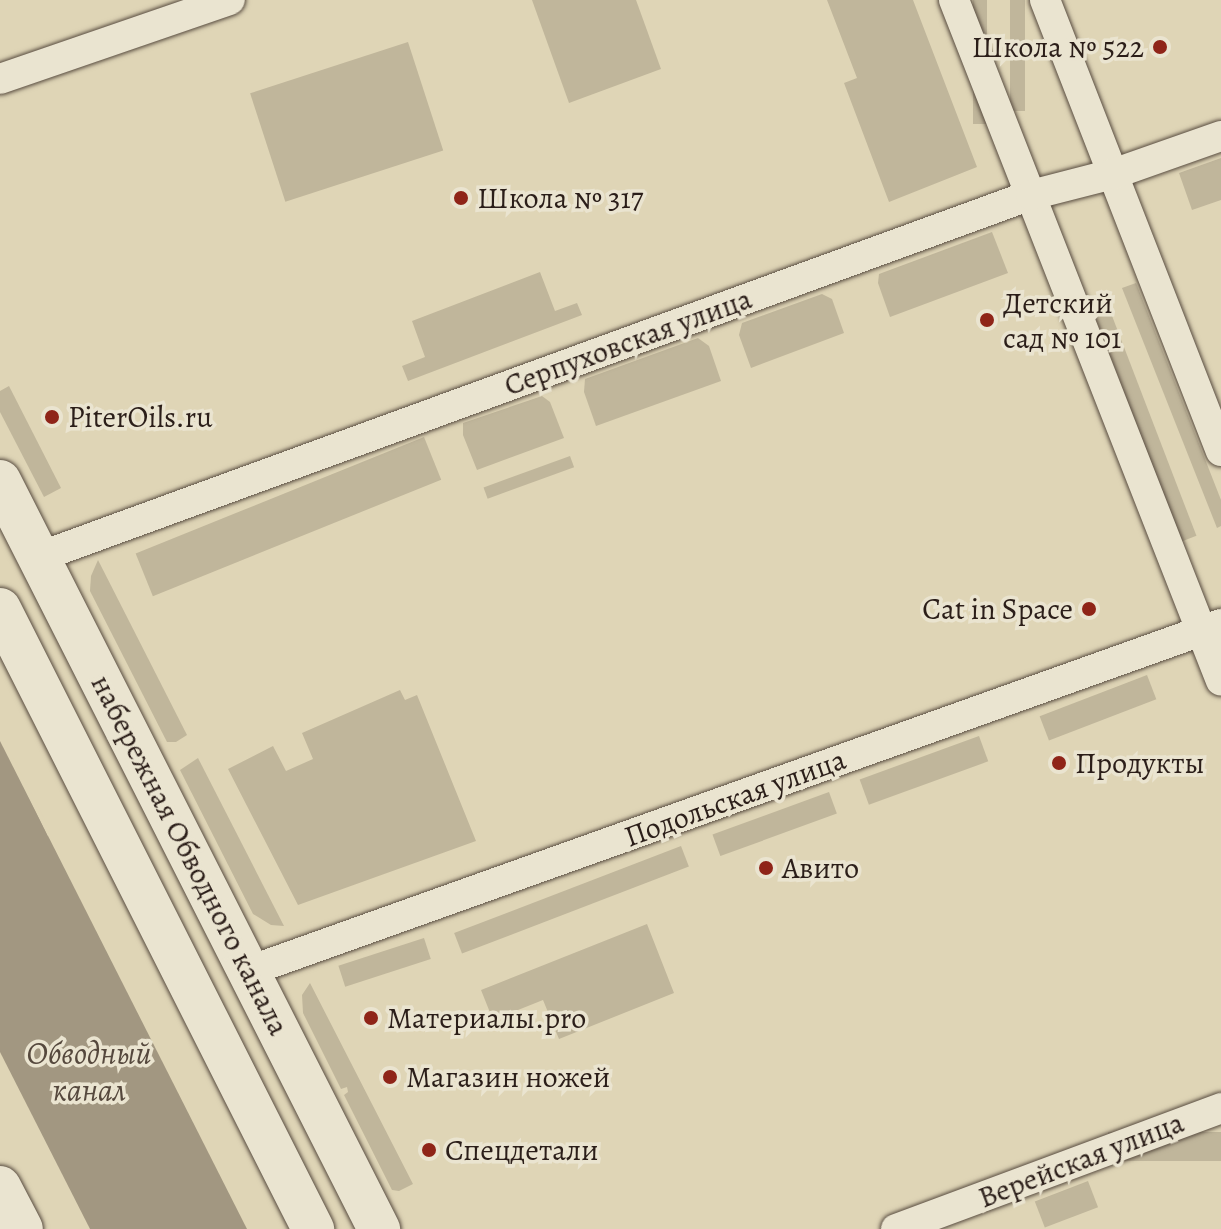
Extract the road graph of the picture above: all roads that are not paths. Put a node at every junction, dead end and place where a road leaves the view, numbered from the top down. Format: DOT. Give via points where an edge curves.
graph roads {
  1 [pos="230,0"];
  2 [pos="954,0"];
  3 [pos="1045,0"];
  4 [pos="0,79"];
  5 [pos="1221,136"];
  6 [pos="1113,174"];
  7 [pos="1031,195"];
  8 [pos="1221,451"];
  9 [pos="0,481"];
  10 [pos="39,557"];
  11 [pos="0,609"];
  12 [pos="1211,628"];
  13 [pos="1221,681"];
  14 [pos="249,971"];
  15 [pos="1221,1108"];
  16 [pos="0,1187"];
  17 [pos="22,1229"];
  18 [pos="313,1229"];
  19 [pos="379,1229"];
  20 [pos="896,1229"];
  1 -- 4 [label="street"];
  2 -- 7 [label="street"];
  3 -- 6 [label="street"];
  5 -- 6 [label="street, Серпуховская улица"];
  6 -- 7 [label="street, Серпуховская улица"];
  6 -- 8 [label="street"];
  7 -- 10 [label="street, Серпуховская улица"];
  7 -- 12 [label="street"];
  9 -- 10 [label="main road, набережная Обводного канала"];
  10 -- 14 [label="main road, набережная Обводного канала"];
  11 -- 18 [label="main road, набережная Обводного канала"];
  12 -- 13 [label="street"];
  12 -- 14 [label="street, Подольская улица"];
  14 -- 19 [label="main road, набережная Обводного канала"];
  15 -- 20 [label="street, Верейская улица"];
  16 -- 17 [label="main road"];
}
